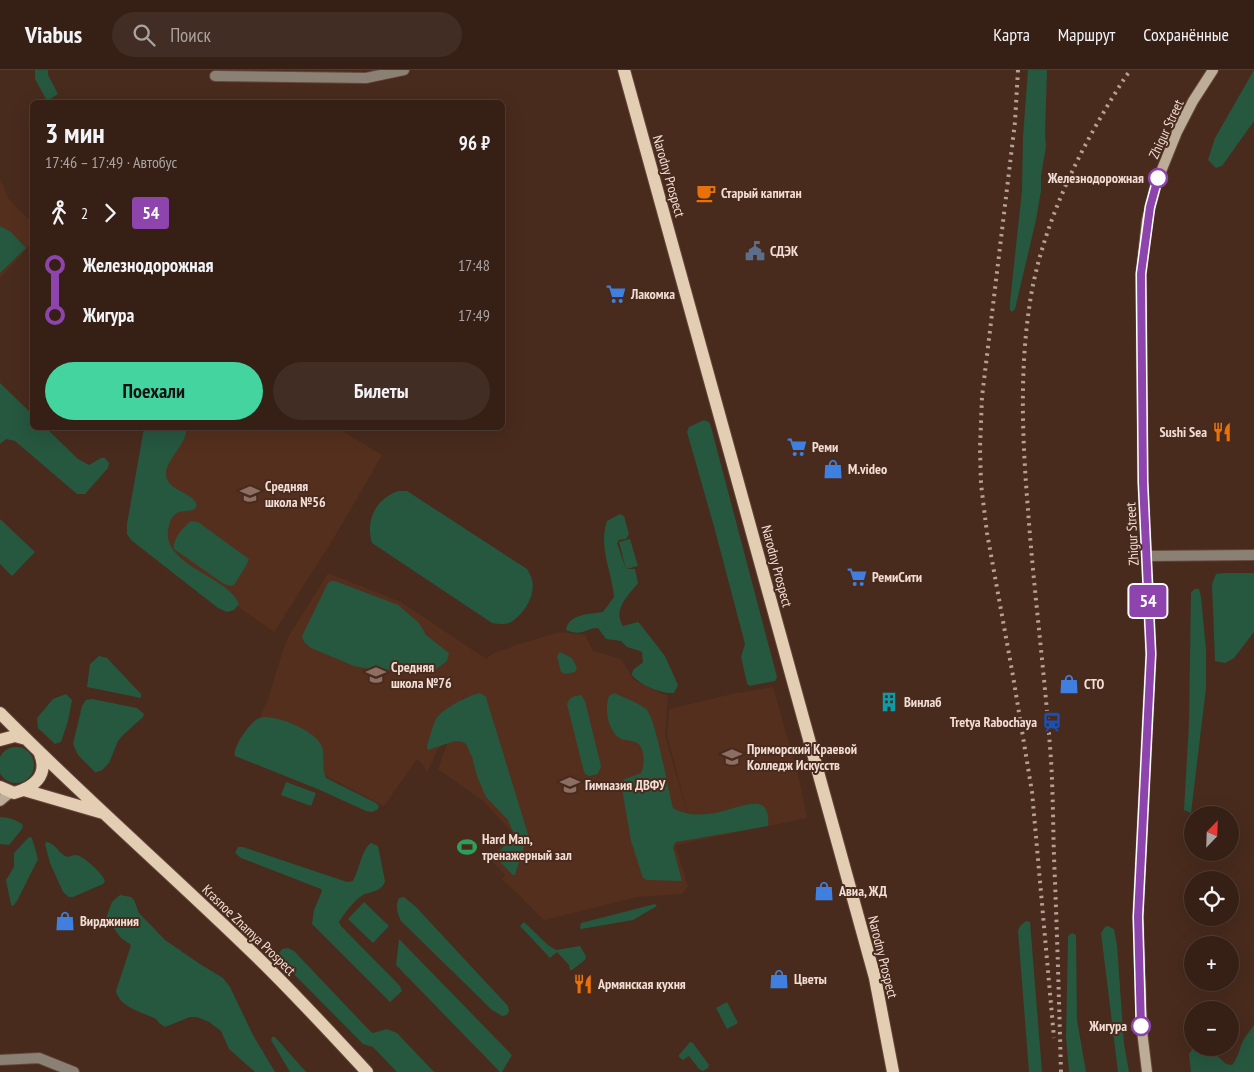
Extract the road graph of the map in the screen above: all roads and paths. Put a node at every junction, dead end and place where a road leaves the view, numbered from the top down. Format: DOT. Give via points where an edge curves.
graph roads {
  1 [pos="404,70"];
  2 [pos="624,70"];
  3 [pos="1213,70"];
  4 [pos="215,76"];
  5 [pos="1254,555"];
  6 [pos="1147,556"];
  7 [pos="0,713"];
  8 [pos="26,739"];
  9 [pos="0,740"];
  10 [pos="40,754"];
  11 [pos="12,790"];
  12 [pos="0,801"];
  13 [pos="106,814"];
  14 [pos="0,1060"];
  15 [pos="74,1072"];
  16 [pos="367,1072"];
  17 [pos="893,1072"];
  18 [pos="1147,1072"];
  1 -- 4 [label="street" via="366,78"];
  2 -- 17 [label="main road, Narodny Prospect" via="873,971"];
  3 -- 6 [label="main road, Zhigur Street" via="1177,132 1156,184 1147,220 1141,274"];
  5 -- 6 [label="street"];
  6 -- 18 [label="main road, Zhigur Street" via="1151,654 1138,917"];
  7 -- 8 [label="main road"];
  8 -- 9 [label="main road" via="16,736"];
  8 -- 10 [label="main road, Krasnoe Znamya Prospect"];
  10 -- 11 [label="main road" via="40,776 31,787"];
  10 -- 13 [label="main road, Krasnoe Znamya Prospect"];
  11 -- 12 [label="main road"];
  11 -- 13 [label="main road"];
  13 -- 16 [label="main road, Krasnoe Znamya Prospect" via="302,1002"];
  14 -- 15 [label="street" via="39,1058"];
}
